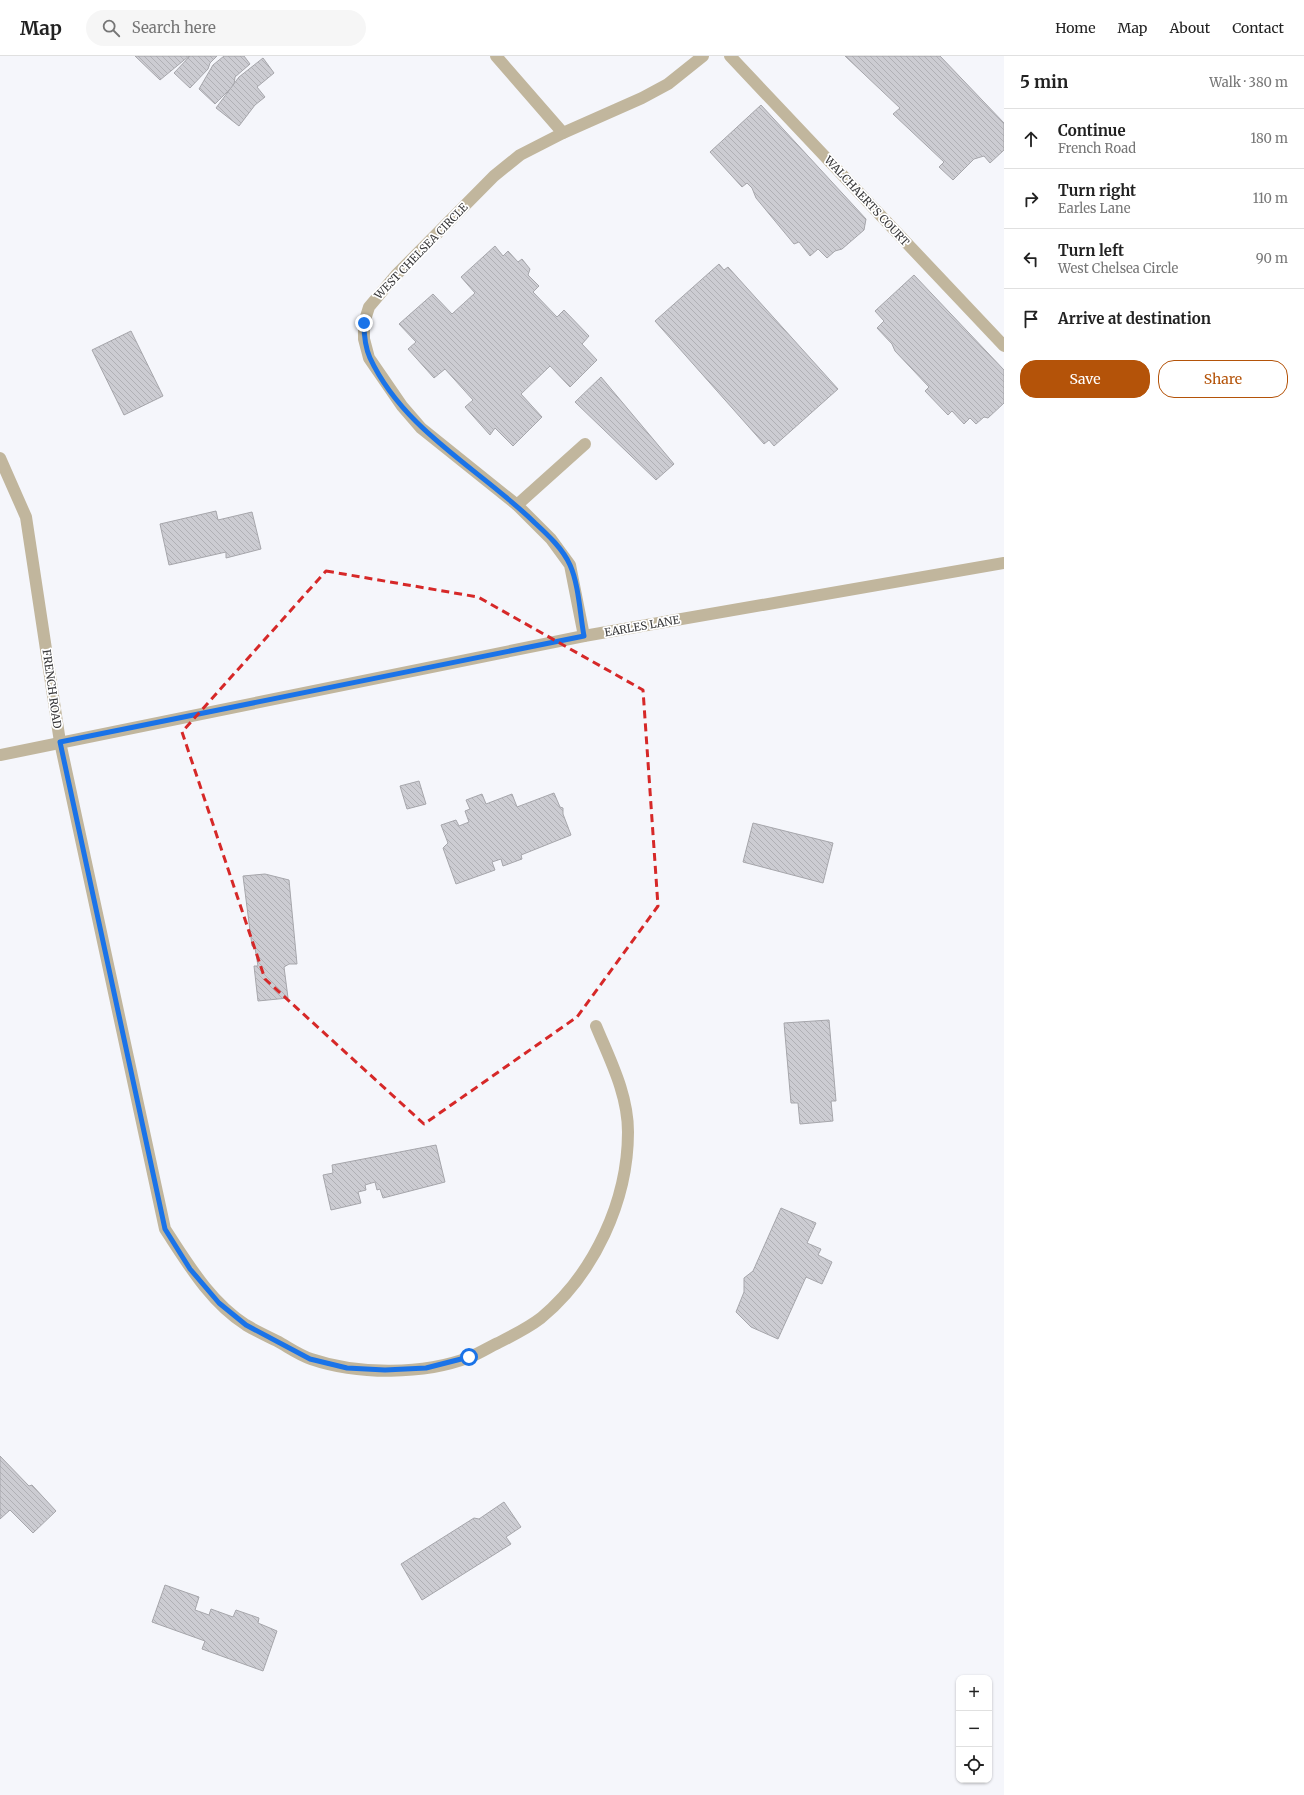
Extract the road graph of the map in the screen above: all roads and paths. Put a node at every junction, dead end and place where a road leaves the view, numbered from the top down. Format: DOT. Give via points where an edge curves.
graph roads {
  1 [pos="496,56"];
  2 [pos="703,56"];
  3 [pos="730,56"];
  4 [pos="564,133"];
  5 [pos="1004,346"];
  6 [pos="585,444"];
  7 [pos="0,458"];
  8 [pos="517,505"];
  9 [pos="1004,563"];
  10 [pos="584,636"];
  11 [pos="60,742"];
  12 [pos="0,755"];
  13 [pos="596,1026"];
  1 -- 4 [label="street"];
  2 -- 4 [label="street, WEST CHELSEA CIRCLE" via="668,84"];
  3 -- 5 [label="street, WALCHAERTS COURT"];
  4 -- 8 [label="street, WEST CHELSEA CIRCLE" via="520,155 494,176 396,275 369,308 364,323 364,339 369,358 402,406 421,428"];
  6 -- 8 [label="street"];
  7 -- 11 [label="street, FRENCH ROAD" via="26,517"];
  8 -- 10 [label="street, WEST CHELSEA CIRCLE" via="551,539 570,565"];
  9 -- 10 [label="street, EARLES LANE"];
  10 -- 11 [label="street, EARLES LANE"];
  11 -- 12 [label="street, EARLES LANE"];
  11 -- 13 [label="street, FRENCH ROAD" via="165,1229 190,1269 219,1303 246,1325 310,1359 347,1368 385,1370 426,1368 469,1357 540,1318 569,1290 592,1257 611,1219 625,1174 628,1130 623,1091"];
}
